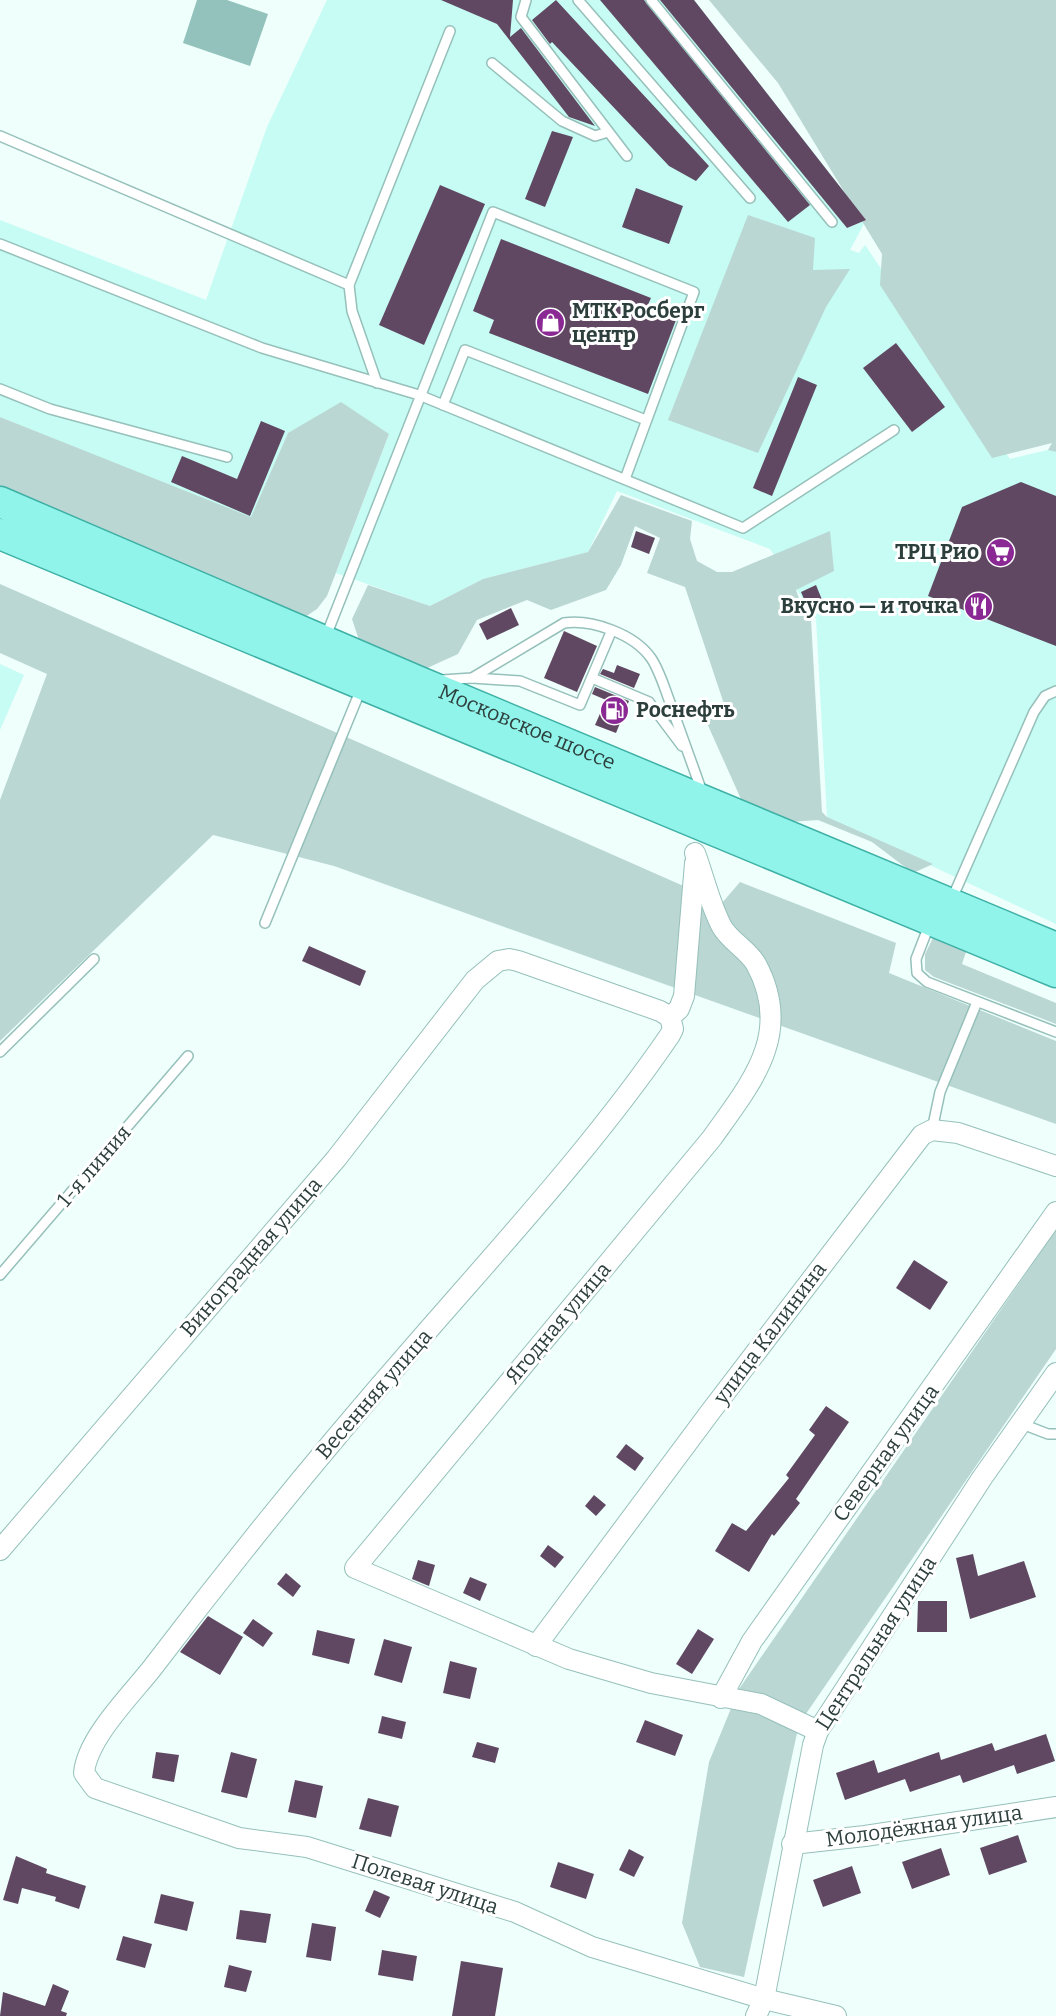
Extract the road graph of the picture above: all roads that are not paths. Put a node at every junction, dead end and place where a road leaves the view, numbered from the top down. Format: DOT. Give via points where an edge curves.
graph roads {
  1 [pos="526,0"];
  2 [pos="578,0"];
  3 [pos="651,0"];
  4 [pos="450,31"];
  5 [pos="492,63"];
  6 [pos="608,132"];
  7 [pos="0,135"];
  8 [pos="627,156"];
  9 [pos="750,198"];
  10 [pos="832,222"];
  11 [pos="0,244"];
  12 [pos="349,285"];
  13 [pos="377,383"];
  14 [pos="0,389"];
  15 [pos="419,395"];
  16 [pos="443,405"];
  17 [pos="646,420"];
  18 [pos="894,430"];
  19 [pos="227,457"];
  20 [pos="625,479"];
  21 [pos="0,502"];
  22 [pos="0,534"];
  23 [pos="611,632"];
  24 [pos="324,641"];
  25 [pos="472,678"];
  26 [pos="592,678"];
  27 [pos="417,681"];
  28 [pos="362,685"];
  29 [pos="1056,691"];
  30 [pos="689,755"];
  31 [pos="701,827"];
  32 [pos="937,910"];
  33 [pos="265,922"];
  34 [pos="1056,948"];
  35 [pos="94,959"];
  36 [pos="1056,972"];
  37 [pos="977,1002"];
  38 [pos="670,1017"];
  39 [pos="1056,1032"];
  40 [pos="0,1052"];
  41 [pos="188,1056"];
  42 [pos="932,1130"];
  43 [pos="1056,1166"];
  44 [pos="1056,1212"];
  45 [pos="0,1275"];
  46 [pos="1056,1373"];
  47 [pos="1022,1424"];
  48 [pos="1056,1434"];
  49 [pos="0,1550"];
  50 [pos="536,1646"];
  51 [pos="721,1698"];
  52 [pos="818,1731"];
  53 [pos="86,1778"];
  54 [pos="1056,1807"];
  55 [pos="792,1844"];
  56 [pos="760,2007"];
  57 [pos="836,2016"];
  1 -- 6 [label="lane" via="521,17"];
  2 -- 9 [label="lane"];
  3 -- 10 [label="lane"];
  4 -- 12 [label="lane"];
  5 -- 6 [label="lane" via="562,121 595,136"];
  6 -- 8 [label="lane"];
  7 -- 12 [label="lane"];
  11 -- 13 [label="lane" via="262,348"];
  12 -- 13 [label="lane" via="352,311"];
  13 -- 15 [label="lane"];
  14 -- 19 [label="lane" via="50,409"];
  15 -- 16 [label="lane"];
  15 -- 17 [label="lane" via="493,212 694,292"];
  15 -- 24 [label="lane"];
  16 -- 17 [label="lane" via="465,350"];
  16 -- 20 [label="lane"];
  17 -- 20 [label="lane"];
  18 -- 20 [label="lane" via="743,528"];
  21 -- 24 [label="main road, Московское шоссе"];
  22 -- 28 [label="main road, Московское шоссе"];
  23 -- 25 [label="lane" via="578,621 564,623"];
  23 -- 26 [label="lane"];
  23 -- 30 [label="lane" via="634,641 651,658"];
  24 -- 27 [label="main road, Московское шоссе"];
  25 -- 26 [label="lane" via="520,681 580,705"];
  25 -- 27 [label="lane"];
  26 -- 30 [label="lane" via="649,702"];
  27 -- 31 [label="main road, Московское шоссе"];
  28 -- 31 [label="main road, Московское шоссе"];
  28 -- 33 [label="lane"];
  29 -- 32 [label="lane" via="1045,696 1034,712"];
  30 -- 31 [label="lane"];
  31 -- 32 [label="main road, Московское шоссе"];
  31 -- 38 [label="street, Весенняя улица" via="684,996 679,1009"];
  31 -- 50 [label="street, Ягодная улица" via="722,927 754,961 772,1005 764,1059 711,1138 356,1568"];
  32 -- 34 [label="main road, Московское шоссе"];
  32 -- 36 [label="main road, Московское шоссе"];
  32 -- 37 [label="lane" via="916,959 917,973 927,982"];
  35 -- 40 [label="lane"];
  37 -- 39 [label="lane"];
  37 -- 42 [label="lane" via="940,1092"];
  38 -- 49 [label="street, Виноградная улица" via="518,961 498,962 476,980 336,1159"];
  38 -- 53 [label="street, Весенняя улица" via="670,1035 592,1136 189,1617 94,1745 85,1765"];
  41 -- 45 [label="lane, 1-я линия"];
  42 -- 43 [label="street" via="957,1133"];
  42 -- 50 [label="street, улица Калинина" via="914,1143"];
  44 -- 51 [label="street, Северная улица" via="753,1641"];
  46 -- 47 [label="street, Центральная улица"];
  47 -- 48 [label="lane"];
  47 -- 52 [label="street, Центральная улица" via="982,1478"];
  50 -- 51 [label="street" via="604,1671"];
  51 -- 52 [label="street" via="761,1704"];
  52 -- 55 [label="street, Центральная улица"];
  53 -- 56 [label="street, Полевая улица" via="95,1788 239,1838 283,1842 340,1857 515,1912 592,1947"];
  54 -- 55 [label="street, Молодёжная улица"];
  55 -- 56 [label="street, Центральная улица"];
  56 -- 57 [label="street, Полевая улица"];
}
